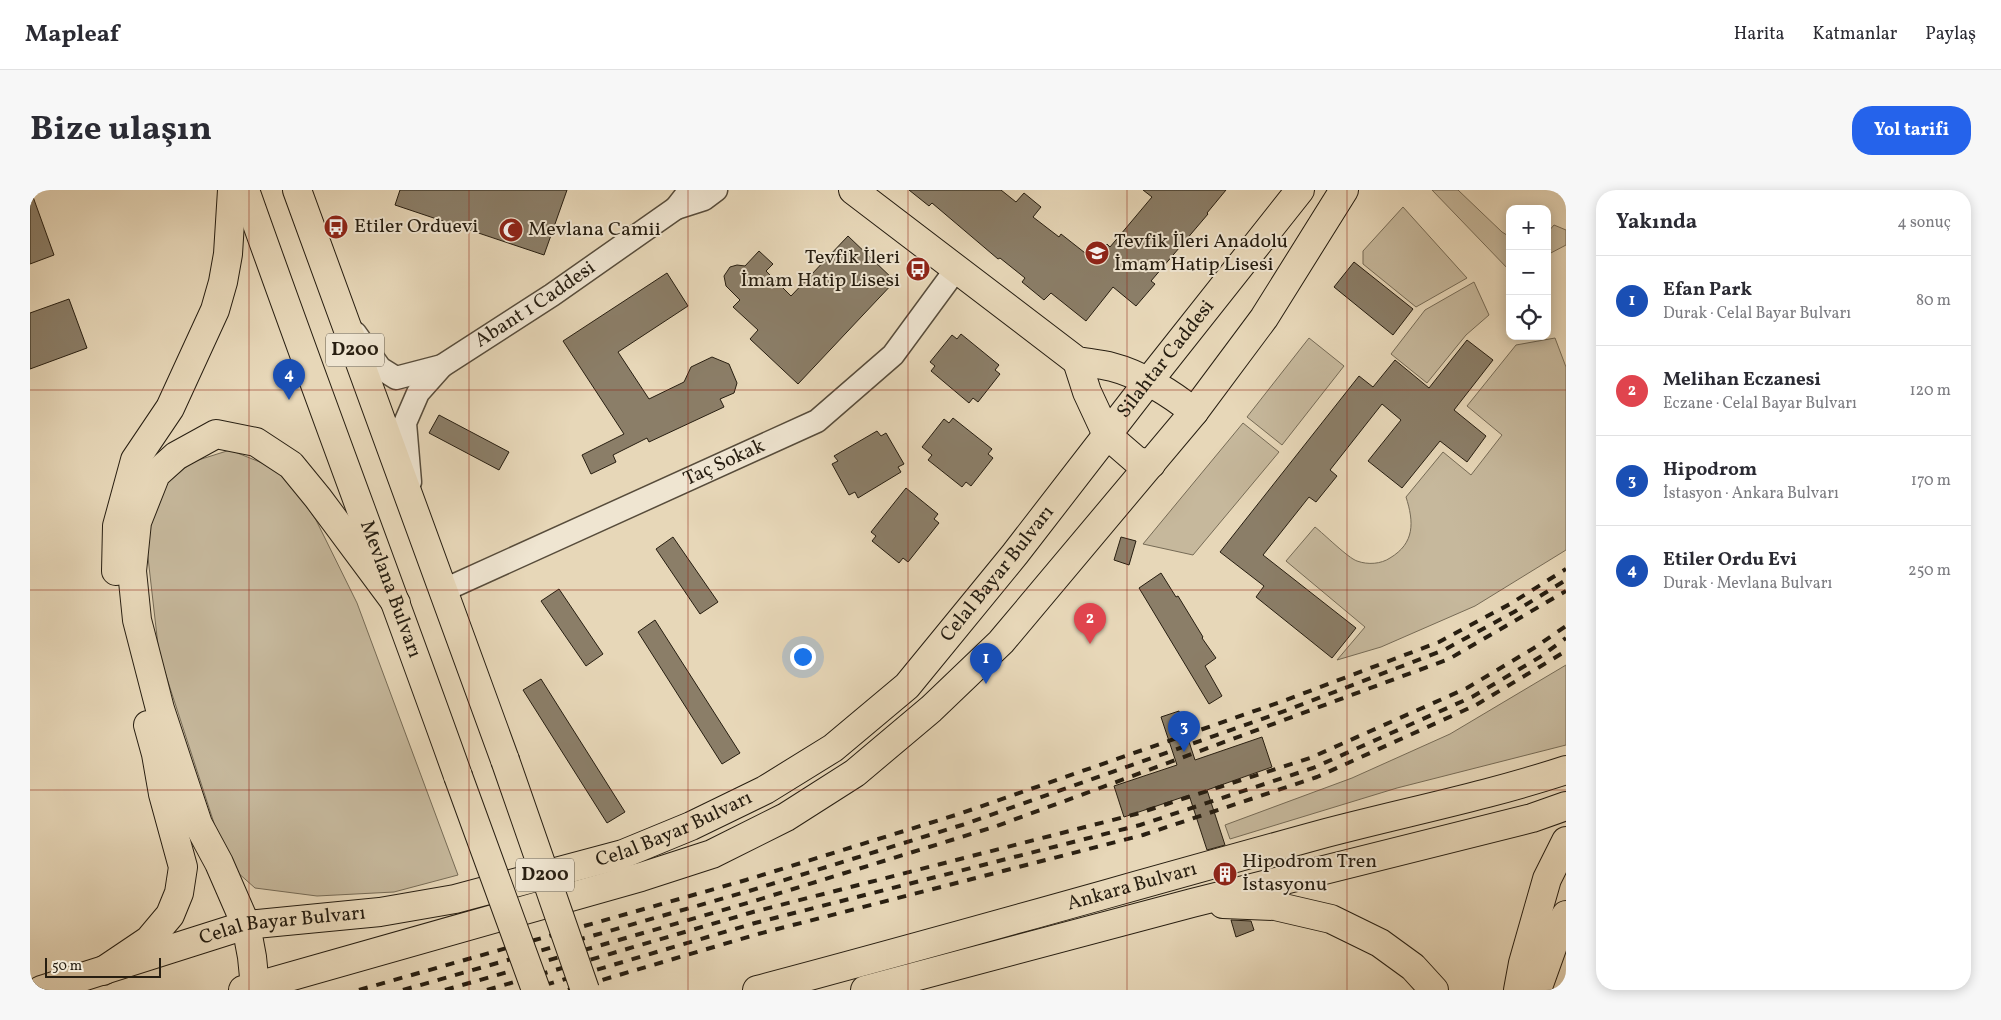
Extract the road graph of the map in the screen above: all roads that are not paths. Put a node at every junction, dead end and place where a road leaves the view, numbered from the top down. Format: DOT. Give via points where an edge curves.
graph roads {
  1 [pos="232,190"];
  2 [pos="245,190"];
  3 [pos="296,190"];
  4 [pos="690,190"];
  5 [pos="716,190"];
  6 [pos="853,190"];
  7 [pos="1300,190"];
  8 [pos="1344,190"];
  9 [pos="676,208"];
  10 [pos="957,268"];
  11 [pos="341,312"];
  12 [pos="1077,361"];
  13 [pos="442,366"];
  14 [pos="1148,382"];
  15 [pos="1194,412"];
  16 [pos="1106,435"];
  17 [pos="1151,464"];
  18 [pos="413,511"];
  19 [pos="442,591"];
  20 [pos="396,603"];
  21 [pos="1566,770"];
  22 [pos="1566,806"];
  23 [pos="1566,841"];
  24 [pos="1192,903"];
  25 [pos="1566,915"];
  26 [pos="246,925"];
  27 [pos="103,971"];
  28 [pos="249,988"];
  29 [pos="41,990"];
  30 [pos="536,990"];
  31 [pos="585,990"];
  32 [pos="757,990"];
  33 [pos="865,990"];
  34 [pos="1434,990"];
  35 [pos="1518,990"];
  36 [pos="1537,990"];
  1 -- 27 [label="main road" via="228,254 214,310 170,408 135,460 116,526 118,619 156,754 183,867 179,893 170,915 149,940"];
  2 -- 20 [label="main road, Mevlana Bulvarı / D200"];
  3 -- 11 [label="main road, D200"];
  4 -- 9 [label="street, Abant 1 Caddesi"];
  5 -- 9 [label="street, Abant 1 Caddesi" via="704,199"];
  6 -- 10 [label="main road"];
  7 -- 14 [label="main road, Silahtar Caddesi"];
  8 -- 15 [label="main road" via="1264,318"];
  9 -- 13 [label="street, Abant 1 Caddesi" via="552,295"];
  10 -- 12 [label="main road"];
  10 -- 19 [label="street, Taç Sokak" via="893,355 817,421"];
  11 -- 13 [label="street, Abant 1 Caddesi" via="380,368 396,378"];
  11 -- 18 [label="main road, D200"];
  12 -- 14 [label="main road" via="1113,367"];
  12 -- 16 [label="main road"];
  13 -- 18 [label="street, Abant 1 Caddesi" via="418,393 406,423"];
  14 -- 15 [label="main road" via="1173,395"];
  14 -- 16 [label="main road, Silahtar Caddesi"];
  15 -- 17 [label="main road, Celal Bayar Bulvarı"];
  16 -- 17 [label="main road" via="1137,461"];
  16 -- 26 [label="main road, Celal Bayar Bulvarı" via="1015,554 907,686 832,748 765,790 623,854 455,899 380,912"];
  17 -- 28 [label="main road, Celal Bayar Bulvarı" via="1001,642 932,710 855,773 786,817 712,854 641,877"];
  18 -- 19 [label="main road, D200"];
  19 -- 31 [label="main road, D200, bridge"];
  20 -- 26 [label="main road" via="292,466 256,442 216,434 176,456 156,474 137,522 132,571 137,620 160,709 198,824 219,862"];
  20 -- 30 [label="main road, Mevlana Bulvarı / D200, bridge"];
  21 -- 32 [label="main road, Ankara Bulvarı"];
  22 -- 24 [label="main road, Ankara Bulvarı" via="1532,818"];
  23 -- 35 [label="main road" via="1547,879"];
  24 -- 33 [label="main road, Ankara Bulvarı"];
  24 -- 34 [label="main road" via="1275,906 1331,919 1380,943 1413,967"];
  25 -- 36 [label="main road"];
  26 -- 27 [label="main road, Celal Bayar Bulvarı"];
  26 -- 28 [label="main road" via="252,957"];
  27 -- 29 [label="main road, Celal Bayar Bulvarı"];
}
